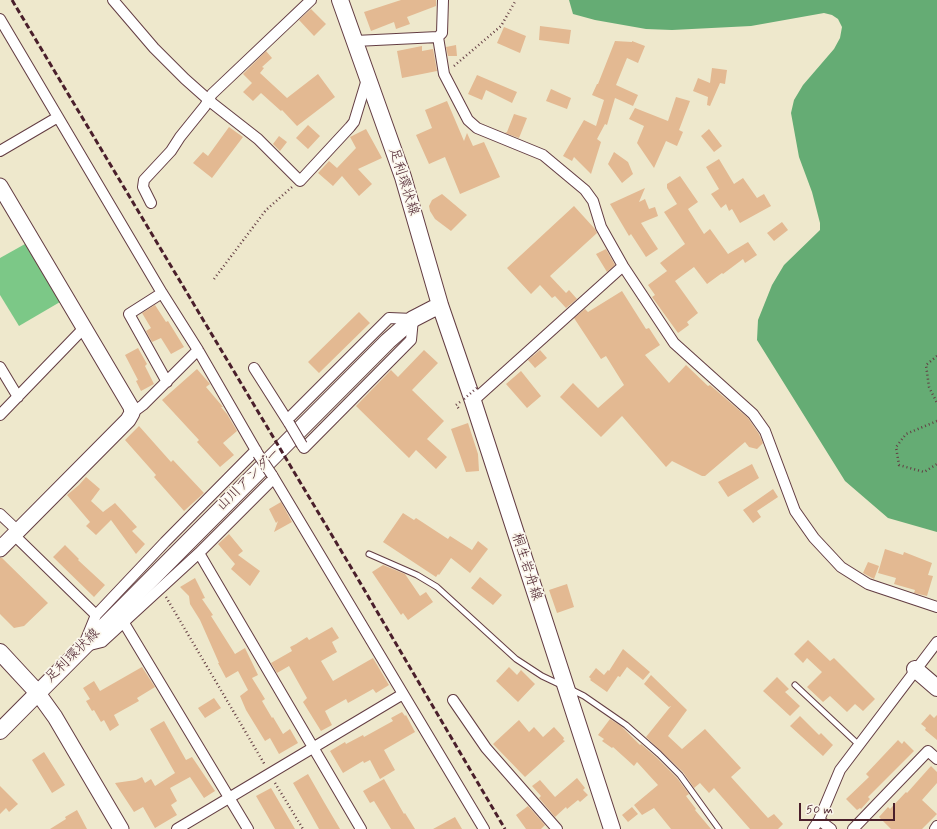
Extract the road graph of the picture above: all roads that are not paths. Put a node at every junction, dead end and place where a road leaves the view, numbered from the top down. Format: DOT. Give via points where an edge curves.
graph roads {
  1 [pos="113,0"];
  2 [pos="312,0"];
  3 [pos="340,0"];
  4 [pos="443,0"];
  5 [pos="0,19"];
  6 [pos="438,37"];
  7 [pos="355,41"];
  8 [pos="368,76"];
  9 [pos="209,100"];
  10 [pos="58,117"];
  11 [pos="0,151"];
  12 [pos="0,186"];
  13 [pos="4,202"];
  14 [pos="151,203"];
  15 [pos="624,266"];
  16 [pos="162,293"];
  17 [pos="440,305"];
  18 [pos="413,319"];
  19 [pos="84,328"];
  20 [pos="198,350"];
  21 [pos="0,367"];
  22 [pos="254,368"];
  23 [pos="167,382"];
  24 [pos="18,397"];
  25 [pos="468,400"];
  26 [pos="132,413"];
  27 [pos="0,414"];
  28 [pos="288,422"];
  29 [pos="257,452"];
  30 [pos="272,477"];
  31 [pos="0,514"];
  32 [pos="16,533"];
  33 [pos="0,549"];
  34 [pos="199,553"];
  35 [pos="369,554"];
  36 [pos="937,607"];
  37 [pos="110,619"];
  38 [pos="937,642"];
  39 [pos="0,652"];
  40 [pos="915,669"];
  41 [pos="795,685"];
  42 [pos="565,687"];
  43 [pos="937,688"];
  44 [pos="38,692"];
  45 [pos="403,694"];
  46 [pos="453,700"];
  47 [pos="0,731"];
  48 [pos="859,745"];
  49 [pos="313,748"];
  50 [pos="937,759"];
  51 [pos="230,798"];
  52 [pos="819,820"];
  53 [pos="937,826"];
  54 [pos="121,829"];
  55 [pos="177,829"];
  56 [pos="248,829"];
  57 [pos="361,829"];
  58 [pos="484,829"];
  59 [pos="556,829"];
  60 [pos="612,829"];
  61 [pos="720,829"];
  62 [pos="813,829"];
  63 [pos="831,829"];
  64 [pos="853,829"];
  65 [pos="935,829"];
  1 -- 9 [label="street" via="154,48"];
  2 -- 9 [label="street" via="212,94"];
  3 -- 7 [label="main road, 足利環状線"];
  4 -- 6 [label="street" via="442,32"];
  5 -- 10 [label="street"];
  6 -- 7 [label="street"];
  6 -- 15 [label="street" via="444,74 468,120 477,128 543,155 585,190 593,202 601,227"];
  7 -- 8 [label="main road, 足利環状線"];
  8 -- 9 [label="street" via="354,122 300,181 258,139"];
  8 -- 17 [label="main road, 足利環状線" via="403,177"];
  9 -- 14 [label="street" via="171,151 144,180 143,187"];
  10 -- 11 [label="street"];
  10 -- 16 [label="street"];
  12 -- 13 [label="street"];
  13 -- 19 [label="street"];
  15 -- 25 [label="street"];
  15 -- 36 [label="street" via="674,343 753,414 766,431 795,511 814,538 841,567 868,584"];
  16 -- 20 [label="street"];
  16 -- 23 [label="street" via="129,314"];
  17 -- 18 [label="main road"];
  17 -- 25 [label="main road, 桐生岩舟線"];
  18 -- 28 [label="street" via="389,318"];
  18 -- 28 [label="street, bridge" via="411,340 304,448"];
  18 -- 37 [label="main road, 山川アンダー"];
  19 -- 24 [label="street"];
  19 -- 26 [label="street" via="131,407"];
  20 -- 23 [label="street"];
  20 -- 29 [label="street"];
  21 -- 24 [label="street"];
  22 -- 28 [label="street"];
  23 -- 26 [label="street"];
  24 -- 27 [label="street"];
  25 -- 42 [label="main road, 桐生岩舟線"];
  26 -- 32 [label="street"];
  29 -- 30 [label="street, bridge"];
  29 -- 37 [label="street" via="165,542"];
  30 -- 34 [label="street"];
  30 -- 45 [label="street"];
  31 -- 32 [label="street"];
  32 -- 33 [label="street"];
  32 -- 37 [label="street"];
  34 -- 37 [label="street"];
  34 -- 49 [label="street"];
  35 -- 42 [label="lane" via="417,575 437,587 516,659"];
  37 -- 44 [label="main road, 足利環状線"];
  37 -- 51 [label="street"];
  38 -- 40 [label="street"];
  39 -- 44 [label="main road"];
  40 -- 43 [label="main road"];
  40 -- 48 [label="street"];
  41 -- 48 [label="lane"];
  42 -- 60 [label="main road, 桐生岩舟線"];
  42 -- 61 [label="lane" via="584,696 626,725 659,754 680,775"];
  44 -- 47 [label="main road, 足利環状線"];
  44 -- 54 [label="street"];
  45 -- 49 [label="street"];
  45 -- 58 [label="street"];
  46 -- 59 [label="street" via="486,748"];
  48 -- 52 [label="street" via="840,770"];
  49 -- 51 [label="street"];
  49 -- 57 [label="street"];
  50 -- 64 [label="street" via="928,751"];
  51 -- 55 [label="street"];
  51 -- 56 [label="street"];
  52 -- 62 [label="street"];
  52 -- 63 [label="street"];
  53 -- 65 [label="street"];
}
